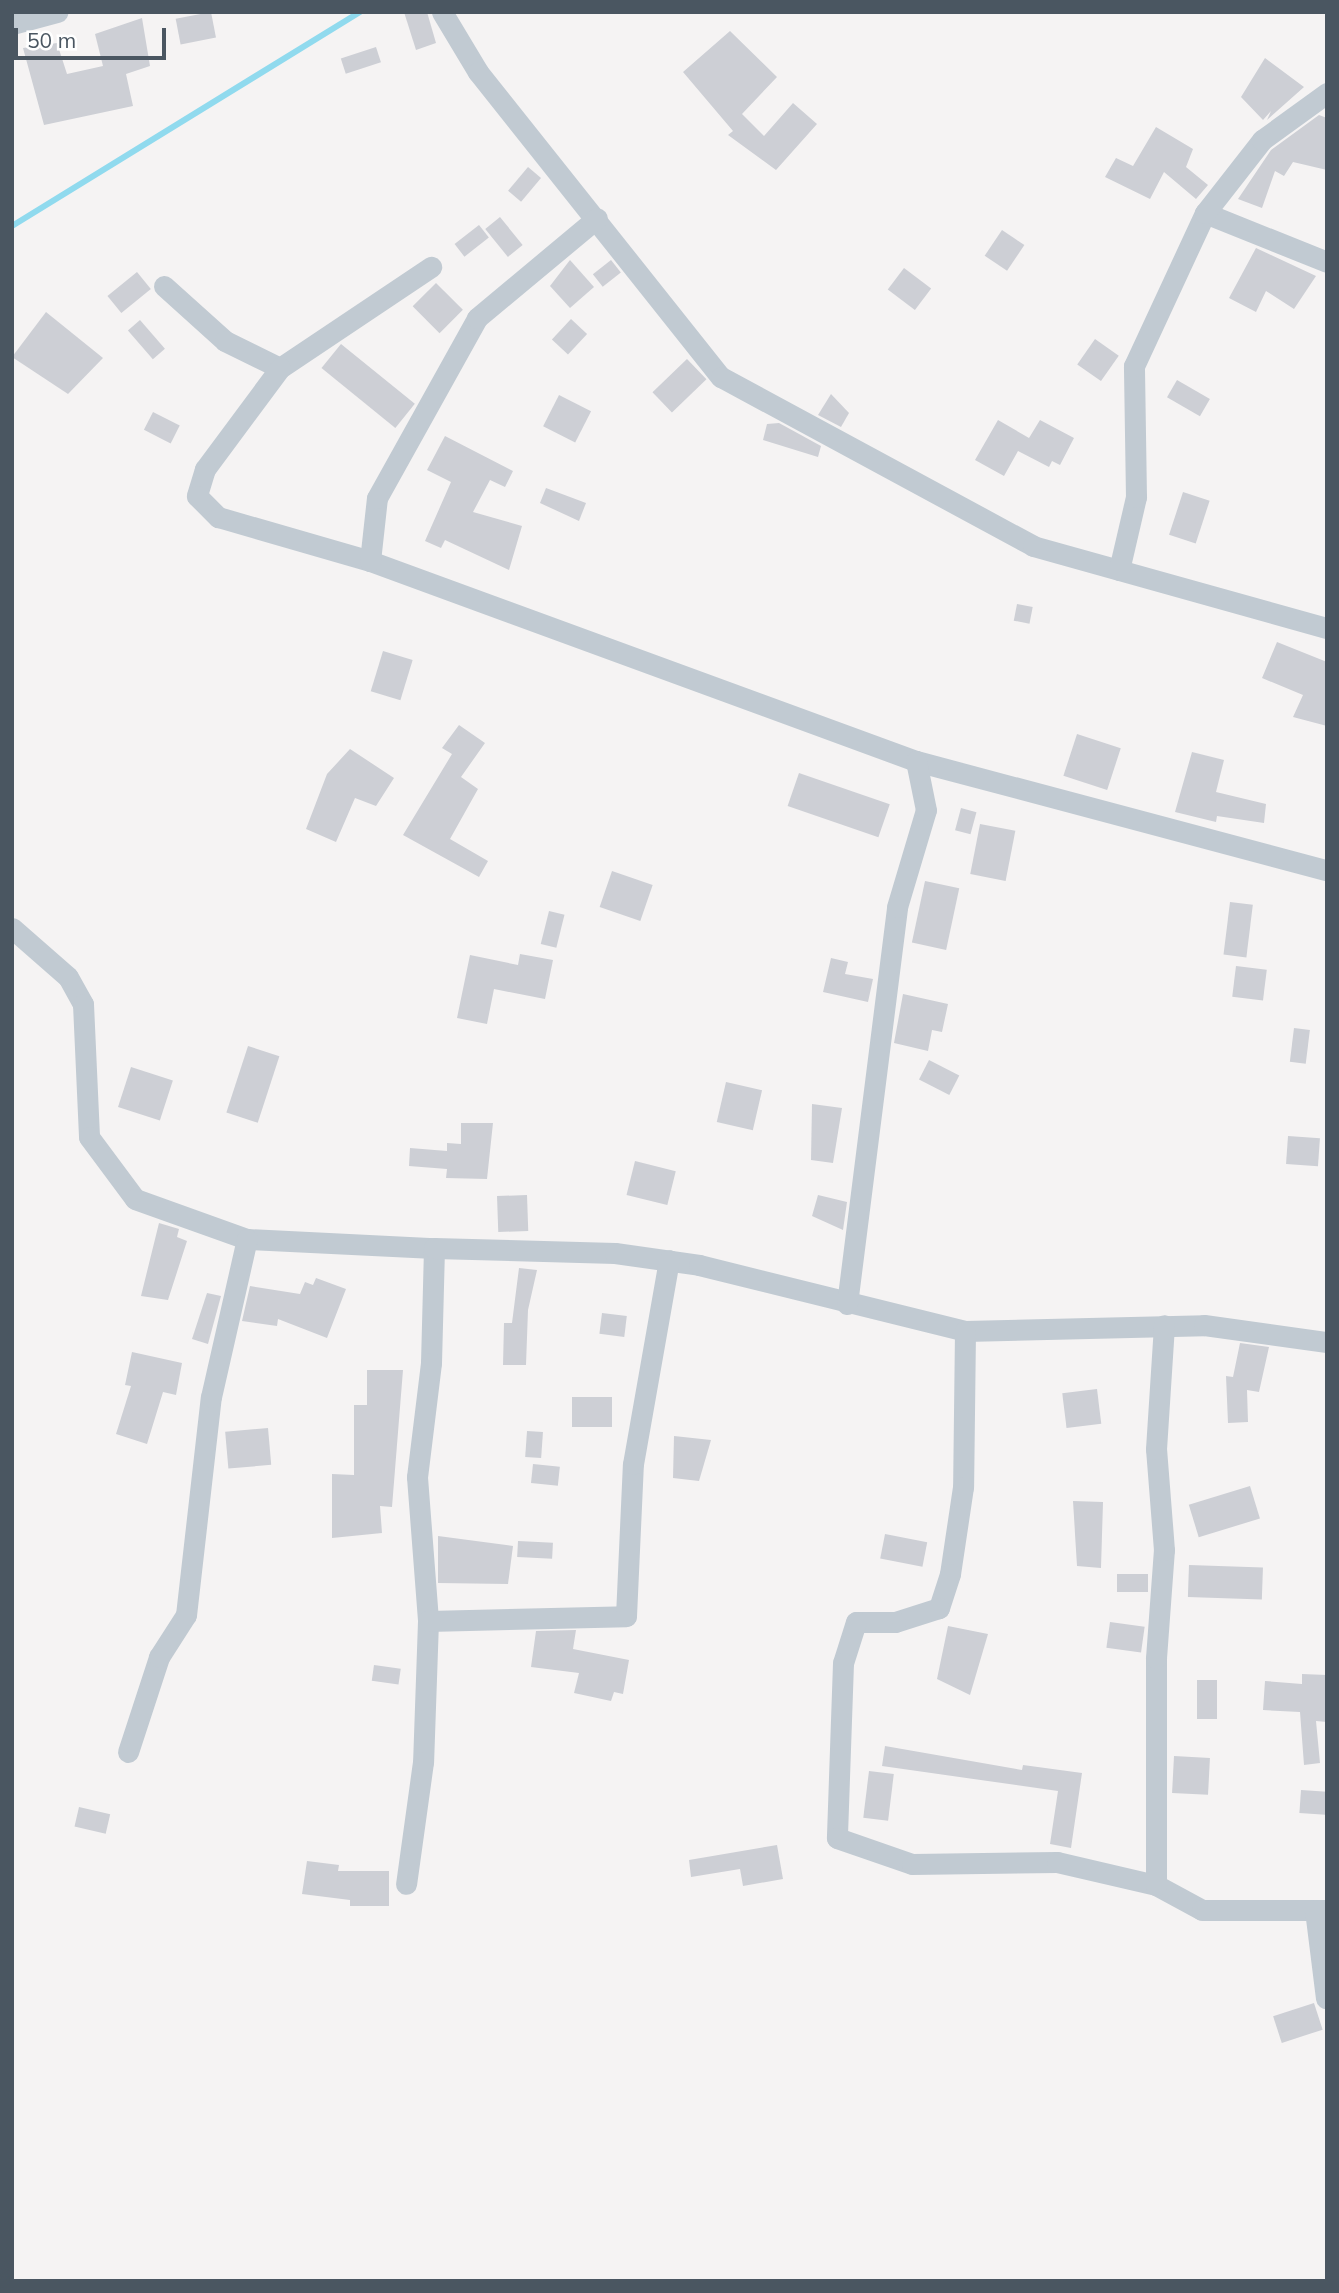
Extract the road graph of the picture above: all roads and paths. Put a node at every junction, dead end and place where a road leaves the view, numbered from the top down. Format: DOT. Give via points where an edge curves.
graph roads {
  1 [pos="57,12"];
  2 [pos="442,12"];
  3 [pos="12,24"];
  4 [pos="1327,93"];
  5 [pos="1205,213"];
  6 [pos="597,218"];
  7 [pos="1327,262"];
  8 [pos="431,267"];
  9 [pos="164,286"];
  10 [pos="280,368"];
  11 [pos="370,561"];
  12 [pos="1119,570"];
  13 [pos="1327,628"];
  14 [pos="916,761"];
  15 [pos="1327,870"];
  16 [pos="12,928"];
  17 [pos="247,1239"];
  18 [pos="434,1248"];
  19 [pos="669,1260"];
  20 [pos="847,1304"];
  21 [pos="1164,1325"];
  22 [pos="965,1331"];
  23 [pos="1327,1342"];
  24 [pos="428,1621"];
  25 [pos="128,1752"];
  26 [pos="406,1884"];
  27 [pos="1156,1885"];
  28 [pos="1321,1910"];
  29 [pos="1326,1998"];
  1 -- 3 [label="street"];
  2 -- 6 [label="street" via="478,72"];
  4 -- 5 [label="street" via="1262,140"];
  5 -- 7 [label="street"];
  5 -- 12 [label="street" via="1134,366 1136,497"];
  6 -- 11 [label="street" via="477,318 377,498"];
  6 -- 12 [label="street" via="720,377 1032,546"];
  8 -- 10 [label="street"];
  9 -- 10 [label="street" via="225,341"];
  10 -- 11 [label="street" via="205,469 197,496 218,517"];
  11 -- 14 [label="street"];
  12 -- 13 [label="street"];
  14 -- 15 [label="street"];
  14 -- 20 [label="street" via="926,810 897,907"];
  16 -- 17 [label="street" via="68,976 83,1003 87,1127 118,1181 135,1199"];
  17 -- 18 [label="street"];
  17 -- 25 [label="street" via="211,1397 186,1615 159,1657"];
  18 -- 19 [label="street" via="614,1252"];
  18 -- 24 [label="street" via="432,1363 417,1477"];
  19 -- 20 [label="street" via="735,1271"];
  19 -- 24 [label="street" via="633,1464 626,1616"];
  20 -- 22 [label="street"];
  21 -- 22 [label="street"];
  21 -- 23 [label="street"];
  21 -- 27 [label="street" via="1156,1449 1164,1550 1156,1658"];
  22 -- 27 [label="street" via="963,1488 950,1574 939,1608 895,1622 856,1622 843,1663 837,1838 912,1864 1056,1862"];
  24 -- 26 [label="street" via="423,1762"];
  27 -- 28 [label="street" via="1202,1910"];
  28 -- 29 [label="street"];
}
